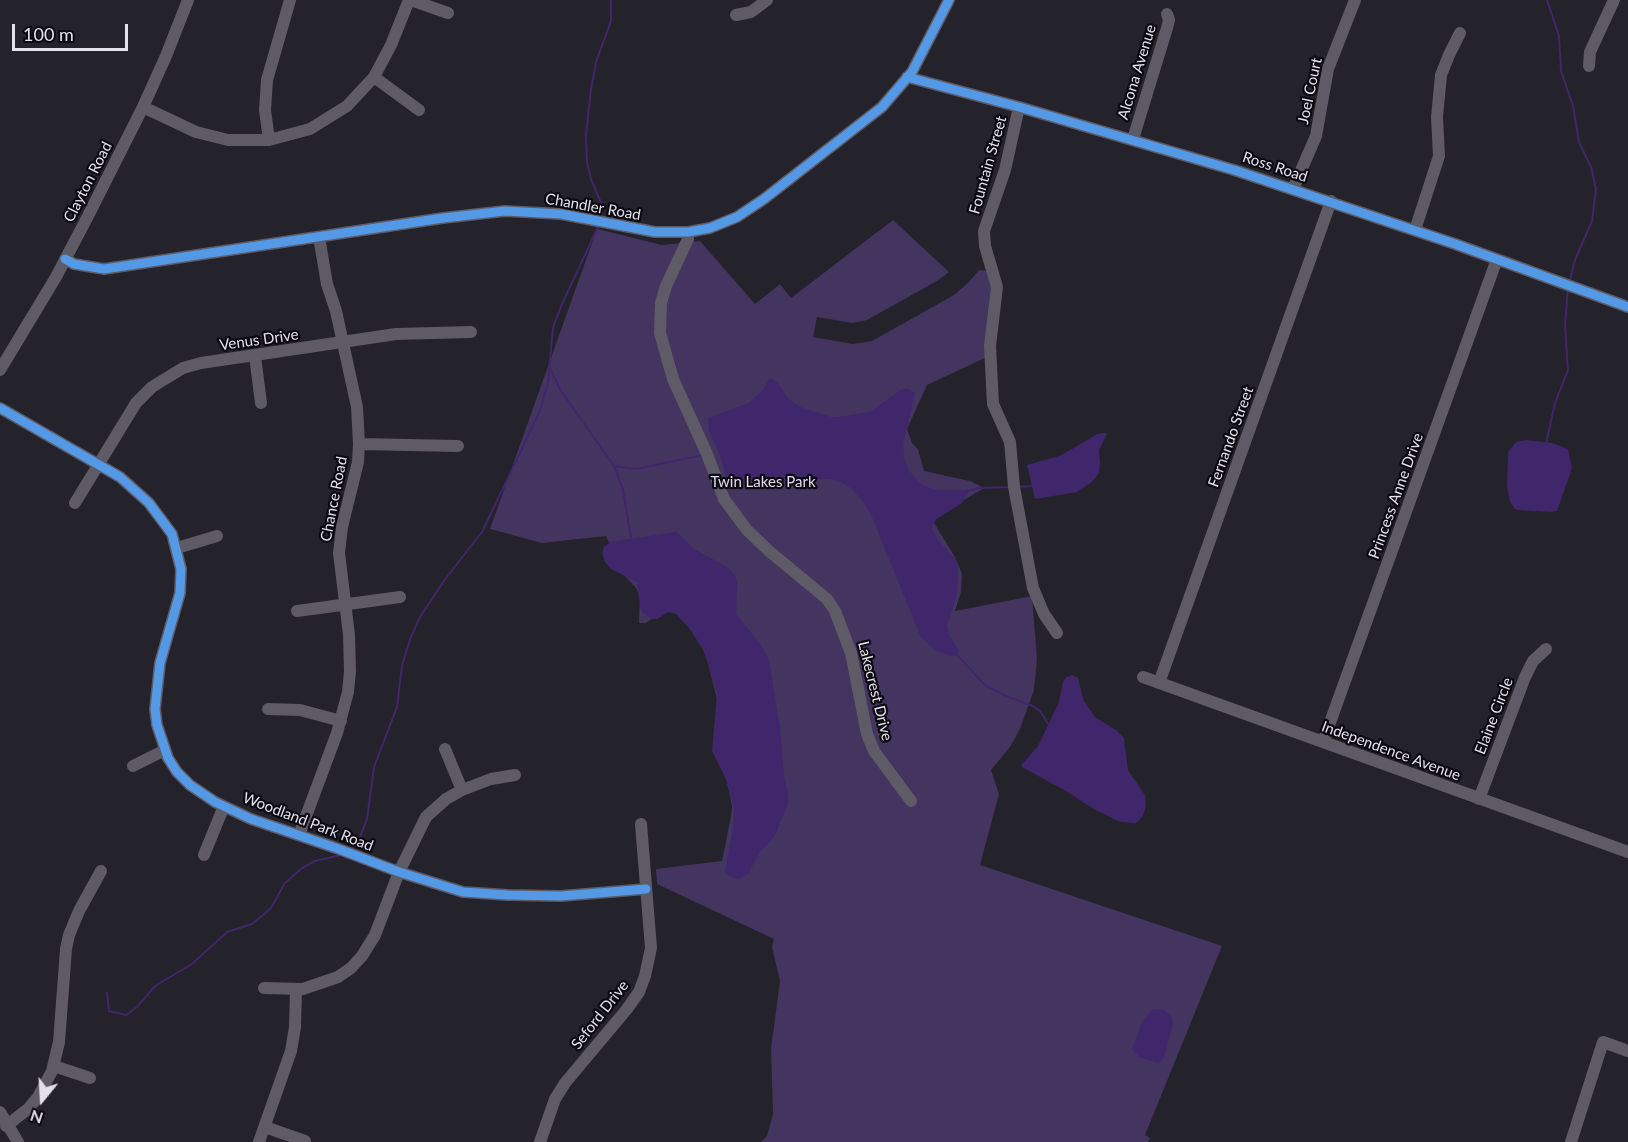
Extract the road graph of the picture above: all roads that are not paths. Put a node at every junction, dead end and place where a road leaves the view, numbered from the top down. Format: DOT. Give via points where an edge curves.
graph roads {
  1 [pos="188,0"];
  2 [pos="290,0"];
  3 [pos="410,0"];
  4 [pos="767,0"];
  5 [pos="949,0"];
  6 [pos="1355,0"];
  7 [pos="1614,0"];
  8 [pos="448,14"];
  9 [pos="1167,14"];
  10 [pos="736,15"];
  11 [pos="1460,33"];
  12 [pos="1589,66"];
  13 [pos="374,77"];
  14 [pos="907,77"];
  15 [pos="143,107"];
  16 [pos="1019,107"];
  17 [pos="419,110"];
  18 [pos="269,140"];
  19 [pos="1133,140"];
  20 [pos="1293,189"];
  21 [pos="1331,201"];
  22 [pos="1415,230"];
  23 [pos="688,232"];
  24 [pos="319,237"];
  25 [pos="65,259"];
  26 [pos="1497,259"];
  27 [pos="1628,307"];
  28 [pos="471,332"];
  29 [pos="343,342"];
  30 [pos="255,356"];
  31 [pos="0,370"];
  32 [pos="261,403"];
  33 [pos="0,408"];
  34 [pos="359,444"];
  35 [pos="458,446"];
  36 [pos="98,466"];
  37 [pos="75,503"];
  38 [pos="217,536"];
  39 [pos="177,548"];
  40 [pos="400,597"];
  41 [pos="345,605"];
  42 [pos="297,611"];
  43 [pos="1057,633"];
  44 [pos="1546,649"];
  45 [pos="1143,677"];
  46 [pos="1159,682"];
  47 [pos="268,709"];
  48 [pos="341,721"];
  49 [pos="1323,742"];
  50 [pos="444,749"];
  51 [pos="165,750"];
  52 [pos="133,766"];
  53 [pos="515,775"];
  54 [pos="462,790"];
  55 [pos="1479,799"];
  56 [pos="911,801"];
  57 [pos="224,806"];
  58 [pos="641,824"];
  59 [pos="299,835"];
  60 [pos="1628,852"];
  61 [pos="204,855"];
  62 [pos="101,871"];
  63 [pos="399,872"];
  64 [pos="646,889"];
  65 [pos="264,988"];
  66 [pos="296,990"];
  67 [pos="1628,1051"];
  68 [pos="54,1066"];
  69 [pos="90,1078"];
  70 [pos="0,1112"];
  71 [pos="6,1126"];
  72 [pos="265,1126"];
  73 [pos="305,1141"];
  74 [pos="18,1142"];
  75 [pos="259,1142"];
  76 [pos="540,1142"];
  77 [pos="1571,1142"];
  1 -- 15 [label="street, Clayton Road"];
  2 -- 18 [label="street" via="267,80"];
  3 -- 8 [label="street"];
  3 -- 13 [label="street"];
  4 -- 10 [label="street" via="751,12"];
  5 -- 14 [label="street, Chandler Road"];
  6 -- 20 [label="street, Joel Court" via="1325,82 1316,136"];
  7 -- 12 [label="street" via="1590,52"];
  9 -- 19 [label="street, Alcona Avenue" via="1167,28"];
  11 -- 22 [label="street" via="1441,75 1438,156"];
  13 -- 17 [label="street"];
  13 -- 18 [label="street" via="347,106 326,120 301,132"];
  14 -- 16 [label="street, Ross Road"];
  14 -- 23 [label="street, Chandler Road" via="882,106 755,206 727,222"];
  15 -- 18 [label="street" via="213,137 247,142"];
  15 -- 25 [label="street, Clayton Road"];
  16 -- 19 [label="street, Ross Road"];
  16 -- 43 [label="street, Fountain Street" via="1005,171 984,231 997,287 990,346 993,404 1010,442 1014,487 1033,588"];
  19 -- 20 [label="street, Ross Road"];
  20 -- 21 [label="street, Ross Road"];
  21 -- 22 [label="street, Ross Road"];
  21 -- 46 [label="street, Fernando Street"];
  22 -- 26 [label="street, Ross Road"];
  23 -- 24 [label="street, Chandler Road" via="655,232 574,216 516,211 470,214"];
  23 -- 56 [label="street, Lakecrest Drive" via="663,295 660,313 660,333 673,379 724,498 752,535 827,599 835,611 851,653 867,734 874,751"];
  24 -- 25 [label="street, Chandler Road" via="104,269"];
  24 -- 29 [label="street, Chance Road"];
  25 -- 31 [label="street, Clayton Road"];
  26 -- 27 [label="street, Ross Road"];
  26 -- 49 [label="street, Princess Anne Drive"];
  28 -- 29 [label="street, Venus Drive" via="408,333"];
  29 -- 30 [label="street, Venus Drive"];
  29 -- 34 [label="street, Chance Road" via="357,407"];
  30 -- 32 [label="street"];
  30 -- 36 [label="street, Venus Drive" via="194,365 162,379 136,403"];
  33 -- 36 [label="street, Woodland Park Road"];
  34 -- 35 [label="street"];
  34 -- 41 [label="street, Chance Road" via="339,553"];
  36 -- 37 [label="street, Venus Drive"];
  36 -- 39 [label="street, Woodland Park Road" via="120,477 149,503 167,526"];
  38 -- 39 [label="street"];
  39 -- 51 [label="street, Woodland Park Road" via="180,593 160,663 156,696 156,718"];
  40 -- 41 [label="street"];
  41 -- 42 [label="street"];
  41 -- 48 [label="street, Chance Road" via="350,671"];
  44 -- 55 [label="street, Elaine Circle" via="1533,661 1525,677"];
  45 -- 46 [label="street, Independence Avenue"];
  46 -- 49 [label="street, Independence Avenue"];
  47 -- 48 [label="street" via="300,710"];
  48 -- 59 [label="street, Chance Road"];
  49 -- 55 [label="street, Independence Avenue"];
  50 -- 54 [label="street"];
  51 -- 52 [label="street"];
  51 -- 57 [label="street, Woodland Park Road" via="184,780"];
  53 -- 54 [label="street"];
  54 -- 63 [label="street" via="426,817"];
  55 -- 60 [label="street, Independence Avenue"];
  57 -- 59 [label="street, Woodland Park Road"];
  57 -- 61 [label="street"];
  58 -- 64 [label="street, Seford Drive"];
  59 -- 63 [label="street, Woodland Park Road"];
  62 -- 68 [label="street" via="69,935"];
  63 -- 64 [label="street, Woodland Park Road" via="472,893 561,896"];
  63 -- 66 [label="street" via="375,935 362,956 338,977"];
  64 -- 76 [label="street, Seford Drive" via="651,948 639,992 565,1083"];
  65 -- 66 [label="street"];
  66 -- 72 [label="street" via="291,1052"];
  67 -- 77 [label="street" via="1603,1042"];
  68 -- 69 [label="street"];
  68 -- 71 [label="street" via="38,1097"];
  70 -- 71 [label="street"];
  71 -- 74 [label="street"];
  72 -- 73 [label="street"];
  72 -- 75 [label="street"];
}
